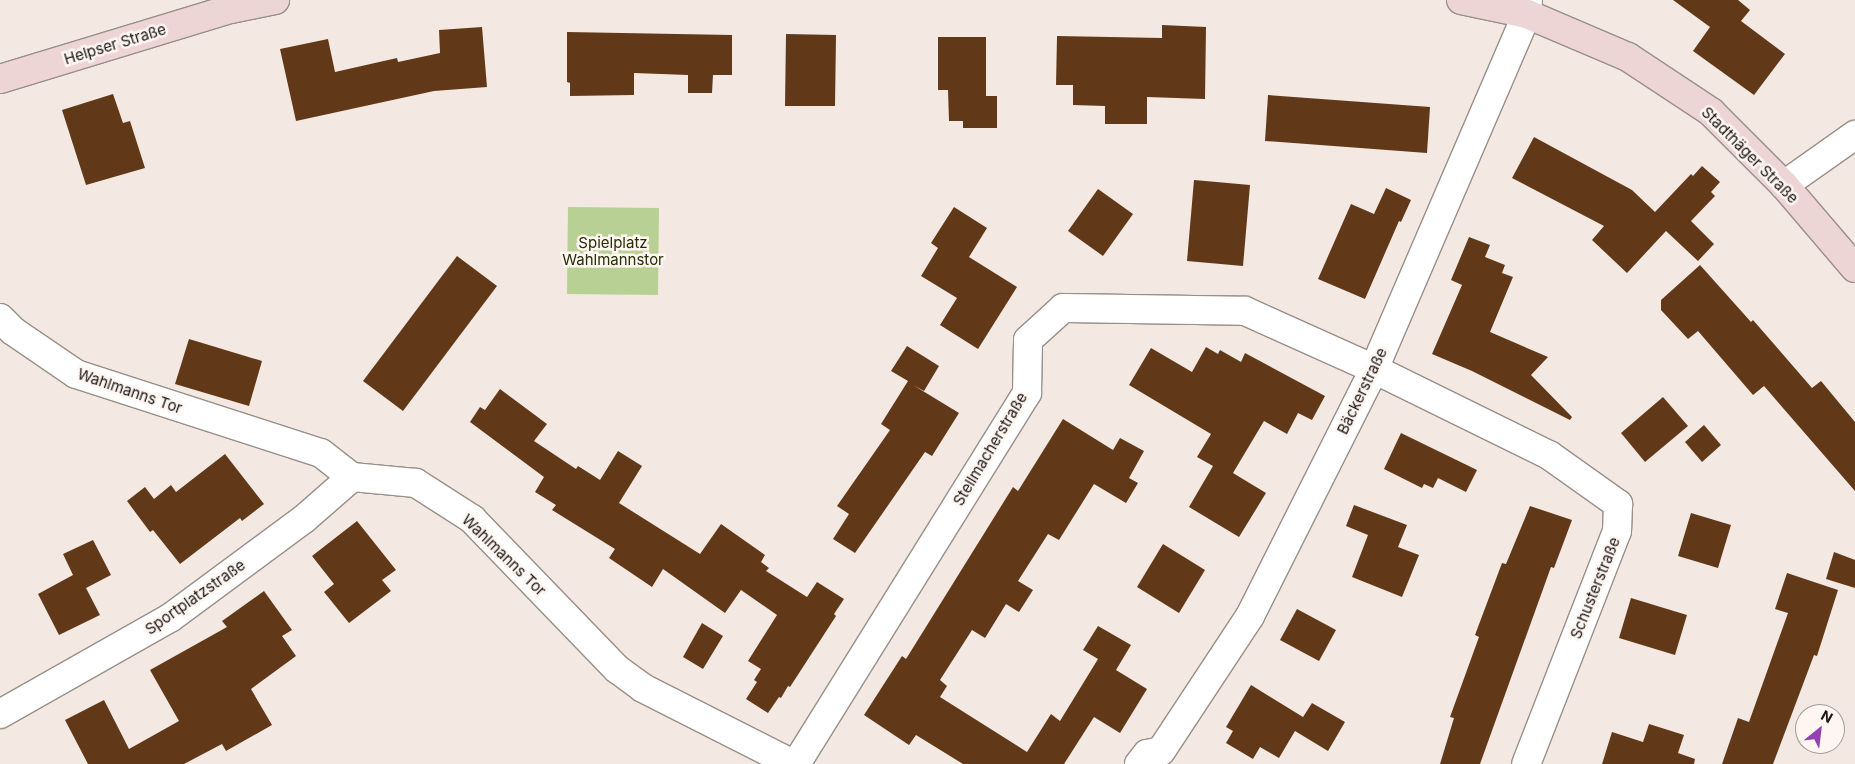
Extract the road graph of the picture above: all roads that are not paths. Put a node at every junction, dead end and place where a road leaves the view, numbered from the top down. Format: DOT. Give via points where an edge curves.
graph roads {
  1 [pos="275,0"];
  2 [pos="1461,0"];
  3 [pos="229,4"];
  4 [pos="1528,7"];
  5 [pos="0,79"];
  6 [pos="1855,135"];
  7 [pos="1784,185"];
  8 [pos="1855,268"];
  9 [pos="0,318"];
  10 [pos="1374,369"];
  11 [pos="352,477"];
  12 [pos="0,714"];
  13 [pos="1160,760"];
  14 [pos="795,764"];
  15 [pos="1526,764"];
  1 -- 3 [label="main road"];
  2 -- 4 [label="main road, Stadthäger Straße"];
  3 -- 5 [label="main road, Helpser Straße"];
  4 -- 7 [label="main road, Stadthäger Straße" via="1628,57 1711,112"];
  4 -- 10 [label="street, Bäckerstraße"];
  6 -- 7 [label="street"];
  7 -- 8 [label="main road, Stadthäger Straße"];
  9 -- 11 [label="street, Wahlmanns Tor" via="13,331 76,374 322,453"];
  10 -- 13 [label="street, Bäckerstraße" via="1250,616"];
  10 -- 14 [label="street, Stellmacherstraße" via="1244,311 1064,308 1028,340 1027,393"];
  10 -- 15 [label="street, Schusterstraße" via="1549,454 1618,504 1617,531"];
  11 -- 12 [label="street, Sportplatzstraße" via="304,519 170,618"];
  11 -- 14 [label="street, Wahlmanns Tor" via="416,483 472,520 617,669 643,688"];
}
